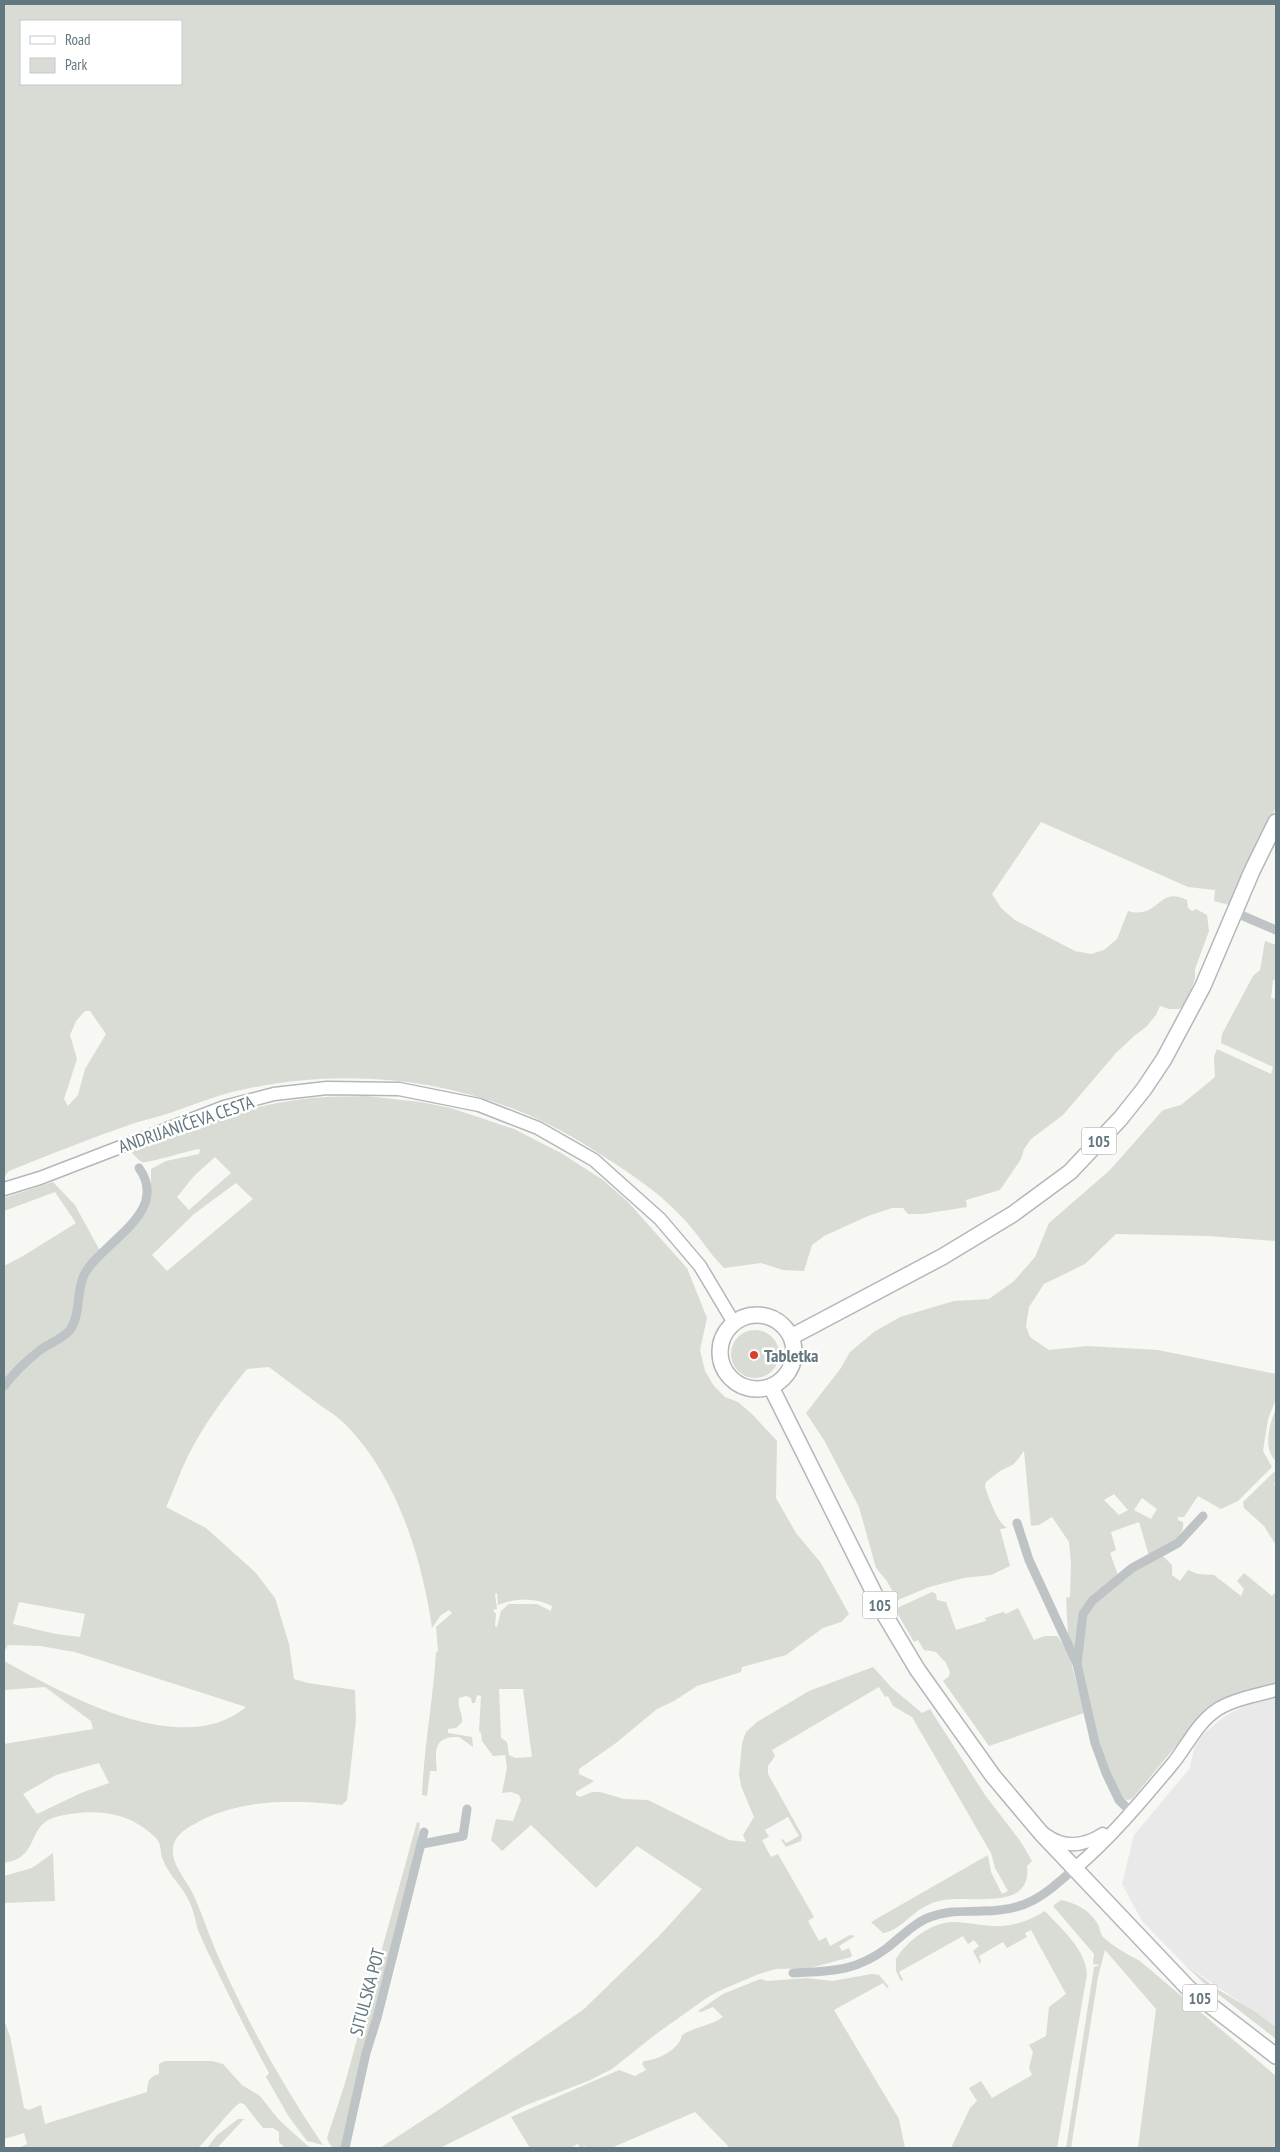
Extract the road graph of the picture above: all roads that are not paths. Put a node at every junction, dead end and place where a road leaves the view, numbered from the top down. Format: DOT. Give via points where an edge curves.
graph roads {
  1 [pos="1276,822"];
  2 [pos="1234,912"];
  3 [pos="1276,930"];
  4 [pos="139,1168"];
  5 [pos="4,1189"];
  6 [pos="734,1323"];
  7 [pos="791,1337"];
  8 [pos="4,1386"];
  9 [pos="771,1387"];
  10 [pos="1203,1516"];
  11 [pos="1017,1522"];
  12 [pos="1077,1664"];
  13 [pos="1276,1690"];
  14 [pos="1017,1805"];
  15 [pos="467,1809"];
  16 [pos="1130,1811"];
  17 [pos="1118,1824"];
  18 [pos="424,1832"];
  19 [pos="422,1844"];
  20 [pos="1074,1869"];
  21 [pos="793,1974"];
  22 [pos="1276,2056"];
  23 [pos="345,2148"];
  1 -- 2 [label="main road, 105"];
  2 -- 3 [label="street"];
  2 -- 7 [label="main road, 105" via="1203,986 1164,1059 1120,1119 1070,1172 1013,1214 942,1257"];
  4 -- 8 [label="street" via="148,1188 143,1208 125,1232 89,1266 83,1277 76,1318 70,1329 26,1362"];
  5 -- 6 [label="main road, ANDRIJANIČEVA CESTA" via="224,1107 274,1094 327,1088 399,1089 479,1105 538,1128 594,1160 672,1233 700,1266"];
  6 -- 7 [label="main road" via="743,1317 766,1316 785,1327"];
  6 -- 9 [label="main road" via="721,1342 722,1366 737,1384 760,1390"];
  7 -- 9 [label="main road" via="794,1348 792,1366 781,1381"];
  9 -- 14 [label="main road, 105" via="890,1624 916,1669"];
  10 -- 12 [label="street" via="1178,1543 1132,1568 1092,1602 1083,1614"];
  11 -- 12 [label="street" via="1030,1560"];
  12 -- 16 [label="street" via="1095,1743 1119,1800"];
  13 -- 16 [label="main road" via="1238,1700 1218,1709 1203,1721 1175,1760"];
  14 -- 17 [label="main road" via="1046,1835 1068,1845 1092,1841"];
  14 -- 20 [label="main road, 105"];
  15 -- 19 [label="street" via="463,1836"];
  16 -- 17 [label="main road"];
  17 -- 20 [label="main road"];
  18 -- 19 [label="street, SITULSKA POT"];
  19 -- 23 [label="street, SITULSKA POT" via="366,2052"];
  20 -- 21 [label="street" via="1040,1898 1022,1906 1008,1910 943,1912 922,1921 879,1954 853,1967"];
  20 -- 22 [label="main road, 105" via="1189,1989"];
}
